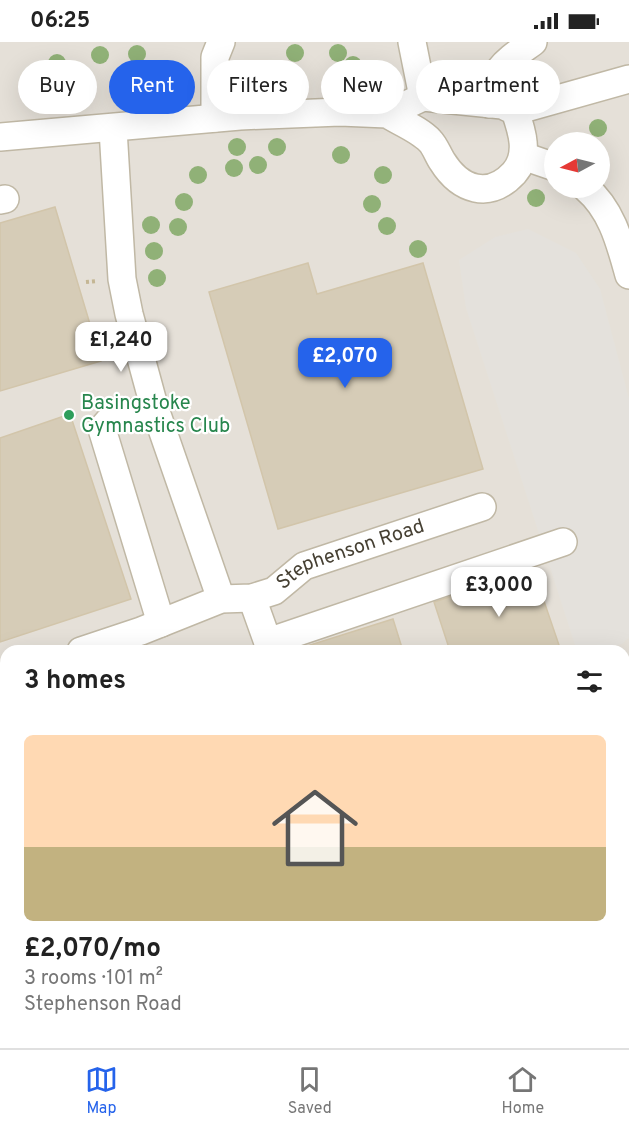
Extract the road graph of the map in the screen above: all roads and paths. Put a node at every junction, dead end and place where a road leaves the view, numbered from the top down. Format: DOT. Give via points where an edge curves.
graph roads {
  1 [pos="221,42"];
  2 [pos="412,42"];
  3 [pos="533,42"];
  4 [pos="508,60"];
  5 [pos="416,62"];
  6 [pos="629,79"];
  7 [pos="560,98"];
  8 [pos="321,113"];
  9 [pos="387,114"];
  10 [pos="516,114"];
  11 [pos="215,118"];
  12 [pos="113,129"];
  13 [pos="0,137"];
  14 [pos="523,156"];
  15 [pos="544,163"];
  16 [pos="596,198"];
  17 [pos="629,275"];
  18 [pos="154,406"];
  19 [pos="482,507"];
  20 [pos="563,542"];
  21 [pos="252,598"];
  22 [pos="221,599"];
  23 [pos="161,623"];
  24 [pos="98,645"];
  25 [pos="268,645"];
  26 [pos="275,645"];
  1 -- 11 [label="street" via="215,57"];
  2 -- 5 [label="street"];
  3 -- 4 [label="street"];
  6 -- 7 [label="street"];
  8 -- 11 [label="street"];
  9 -- 14 [label="street" via="430,140 458,181 472,188 503,184 519,167"];
  10 -- 14 [label="street" via="522,130"];
  11 -- 12 [label="street"];
  12 -- 13 [label="street"];
  12 -- 18 [label="street" via="122,279"];
  14 -- 15 [label="street"];
  16 -- 17 [label="street" via="611,220"];
  18 -- 22 [label="street"];
  18 -- 23 [label="street" via="109,421 102,429"];
  19 -- 21 [label="street, Stephenson Road" via="304,566 274,591"];
  20 -- 26 [label="street"];
  21 -- 22 [label="street, Stephenson Road"];
  21 -- 25 [label="street"];
  22 -- 23 [label="street, Stephenson Road"];
  23 -- 24 [label="street, Stephenson Road"];
}
